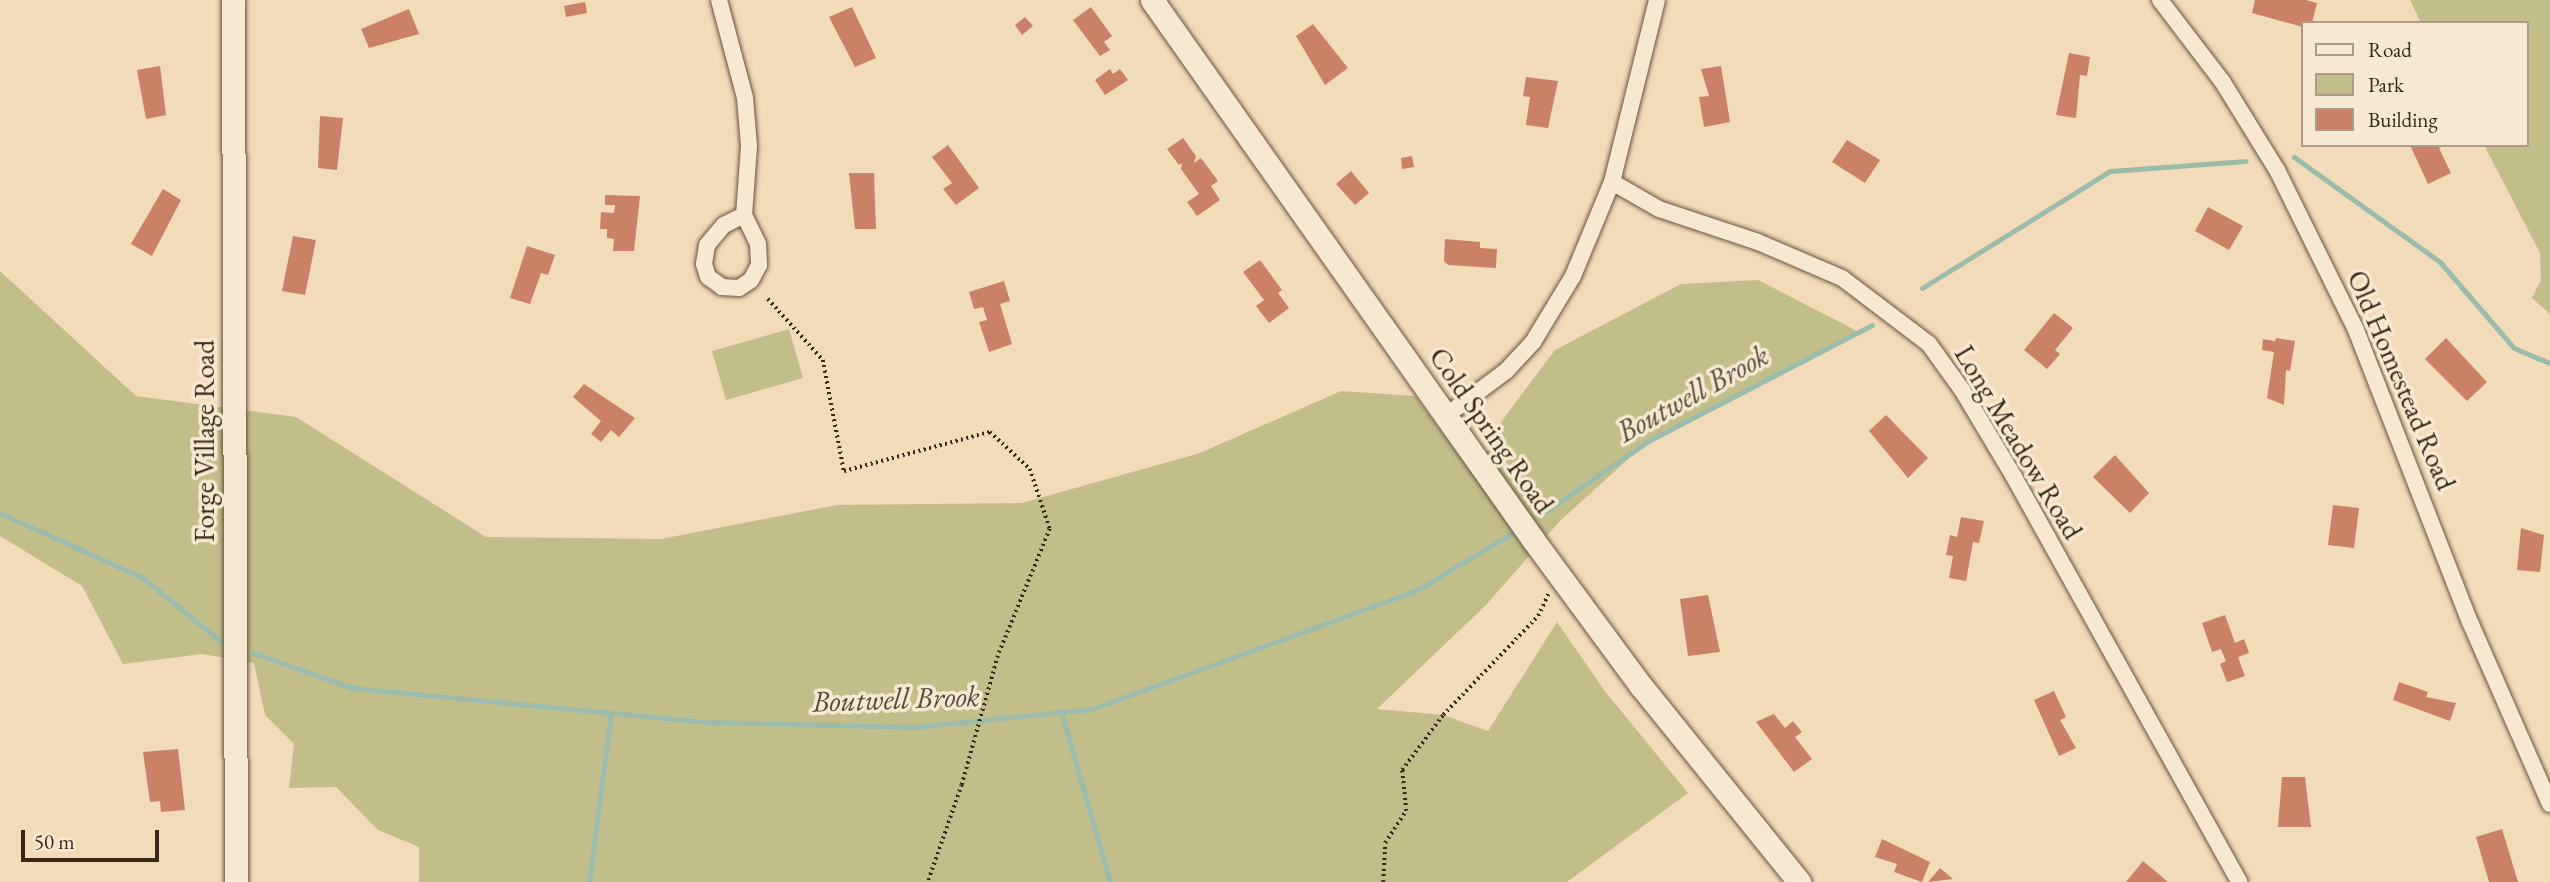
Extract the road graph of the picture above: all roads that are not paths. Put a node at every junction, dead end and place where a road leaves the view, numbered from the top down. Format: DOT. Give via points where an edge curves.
graph roads {
  1 [pos="233,0"];
  2 [pos="719,0"];
  3 [pos="1152,0"];
  4 [pos="1657,0"];
  5 [pos="2160,0"];
  6 [pos="1612,182"];
  7 [pos="744,215"];
  8 [pos="1447,415"];
  9 [pos="2550,804"];
  10 [pos="236,882"];
  11 [pos="1799,882"];
  12 [pos="2239,882"];
  1 -- 10 [label="street, Forge Village Road"];
  2 -- 7 [label="street" via="736,51 748,121"];
  3 -- 8 [label="street, Cold Spring Road"];
  4 -- 6 [label="street"];
  5 -- 9 [label="street, Old Homestead Road" via="2222,81 2277,170 2356,330 2470,622"];
  6 -- 8 [label="street" via="1551,317 1506,371"];
  6 -- 12 [label="street, Long Meadow Road" via="1659,209 1758,242 1842,278 1929,344 2014,477"];
  7 -- 7 [label="street" via="758,244 759,265 751,280 739,288 722,286 708,277 704,264 707,246 724,225"];
  8 -- 11 [label="street, Cold Spring Road" via="1641,686"];
}
